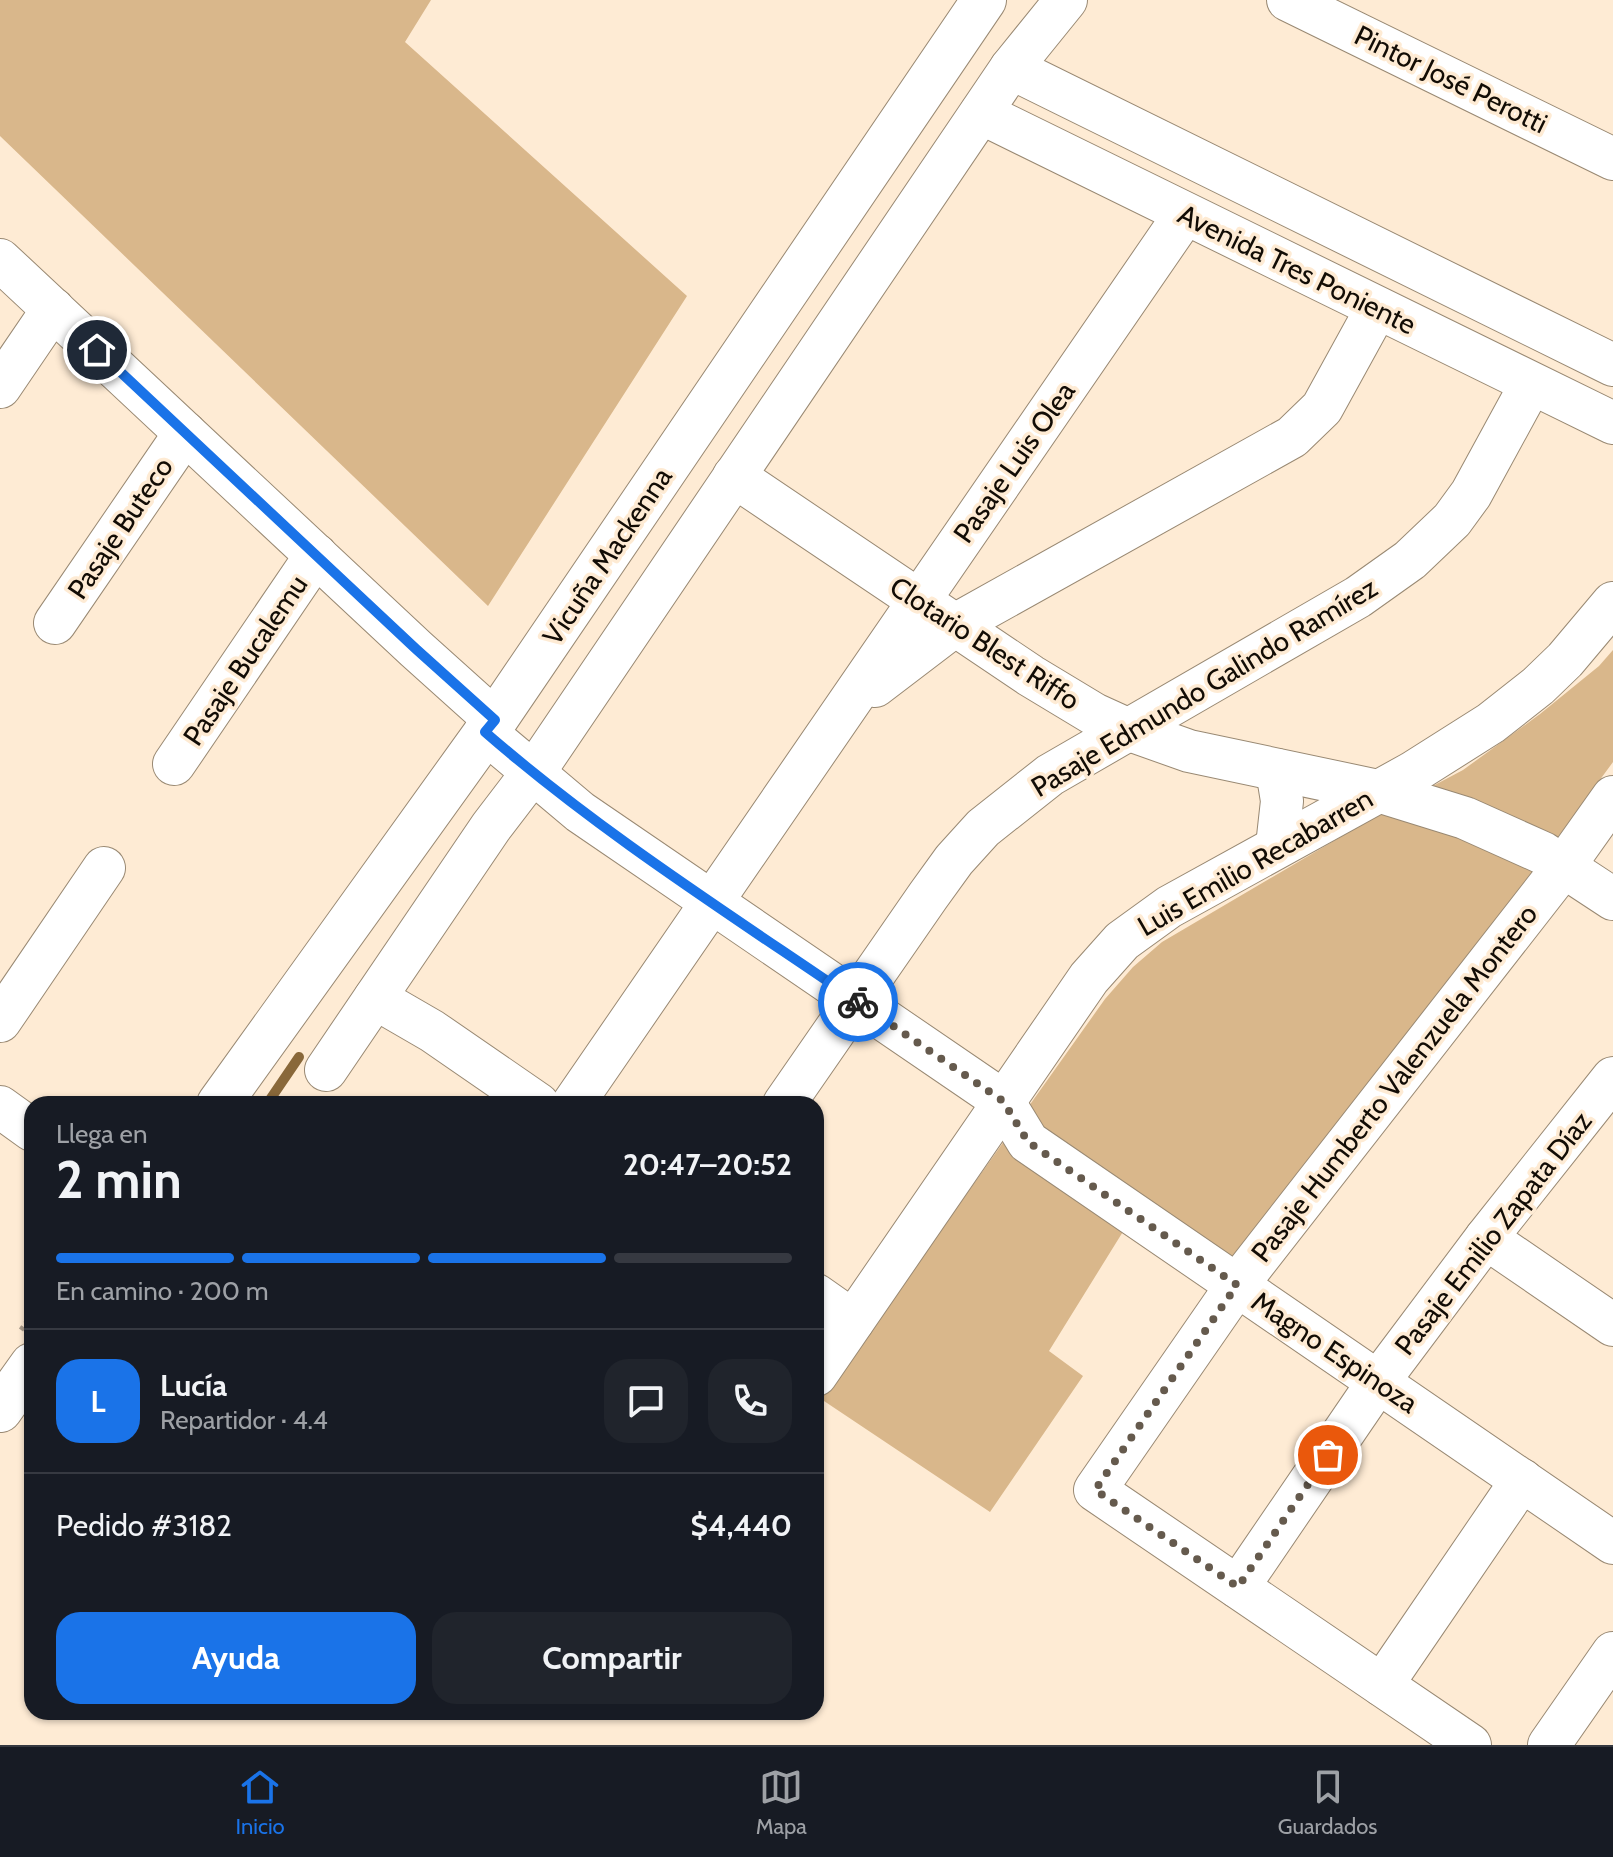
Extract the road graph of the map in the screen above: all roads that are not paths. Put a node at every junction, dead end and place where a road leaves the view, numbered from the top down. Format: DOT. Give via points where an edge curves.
graph roads {
  1 [pos="984,0"];
  2 [pos="1066,0"];
  3 [pos="1288,0"];
  4 [pos="1011,68"];
  5 [pos="981,113"];
  6 [pos="1613,159"];
  7 [pos="1185,214"];
  8 [pos="0,260"];
  9 [pos="1377,308"];
  10 [pos="53,309"];
  11 [pos="1613,365"];
  12 [pos="1531,384"];
  13 [pos="0,387"];
  14 [pos="1613,423"];
  15 [pos="185,433"];
  16 [pos="734,476"];
  17 [pos="316,555"];
  18 [pos="919,600"];
  19 [pos="1613,603"];
  20 [pos="55,623"];
  21 [pos="955,625"];
  22 [pos="843,711"];
  23 [pos="490,726"];
  24 [pos="1127,729"];
  25 [pos="1456,745"];
  26 [pos="174,764"];
  27 [pos="1277,770"];
  28 [pos="532,773"];
  29 [pos="1378,791"];
  30 [pos="1613,797"];
  31 [pos="1458,815"];
  32 [pos="1277,846"];
  33 [pos="1564,866"];
  34 [pos="104,868"];
  35 [pos="1613,899"];
  36 [pos="711,901"];
  37 [pos="375,998"];
  38 [pos="855,1000"];
  39 [pos="0,1021"];
  40 [pos="326,1070"];
  41 [pos="225,1096"];
  42 [pos="526,1096"];
  43 [pos="578,1096"];
  44 [pos="789,1096"];
  45 [pos="1607,1099"];
  46 [pos="1003,1101"];
  47 [pos="0,1107"];
  48 [pos="24,1124"];
  49 [pos="1486,1238"];
  50 [pos="1237,1285"];
  51 [pos="824,1301"];
  52 [pos="853,1321"];
  53 [pos="1613,1325"];
  54 [pos="824,1363"];
  55 [pos="24,1376"];
  56 [pos="1378,1382"];
  57 [pos="0,1410"];
  58 [pos="1522,1480"];
  59 [pos="1613,1543"];
  60 [pos="1238,1587"];
  61 [pos="1613,1653"];
  62 [pos="1382,1685"];
  63 [pos="1470,1745"];
  64 [pos="1549,1745"];
  1 -- 23 [label="main road, Vicuña Mackenna"];
  2 -- 4 [label="street"];
  3 -- 6 [label="street, Pintor José Perotti"];
  4 -- 5 [label="street"];
  4 -- 11 [label="street, Avenida Tres Poniente"];
  5 -- 7 [label="street, Avenida Tres Poniente"];
  5 -- 16 [label="street"];
  7 -- 9 [label="street, Avenida Tres Poniente"];
  7 -- 18 [label="street, Pasaje Luis Olea"];
  8 -- 10 [label="street, Magno Espinoza"];
  9 -- 12 [label="street, Avenida Tres Poniente"];
  9 -- 21 [label="street, Pasaje Luis Olea" via="1322,408 1292,437"];
  10 -- 13 [label="street"];
  10 -- 15 [label="street, Magno Espinoza"];
  12 -- 14 [label="street, Avenida Tres Poniente"];
  12 -- 24 [label="street, Pasaje Edmundo Galindo Ramírez" via="1471,494 1410,560 1358,597"];
  15 -- 17 [label="street, Magno Espinoza"];
  15 -- 20 [label="street, Pasaje Buteco"];
  16 -- 18 [label="street, Clotario Blest Riffo"];
  16 -- 28 [label="street"];
  17 -- 23 [label="street, Magno Espinoza"];
  17 -- 26 [label="street, Pasaje Bucalemu"];
  18 -- 21 [label="street, Clotario Blest Riffo"];
  18 -- 22 [label="street, Pasaje Luis Olea"];
  19 -- 25 [label="street, Luis Emilio Recabarren" via="1538,686"];
  21 -- 22 [label="street, Pasaje Luis Olea"];
  21 -- 24 [label="street, Clotario Blest Riffo" via="1062,696"];
  22 -- 36 [label="street, Pasaje Luis Olea"];
  23 -- 28 [label="street, Magno Espinoza"];
  23 -- 41 [label="main road, Vicuña Mackenna"];
  24 -- 27 [label="street, Clotario Blest Riffo" via="1189,751"];
  24 -- 38 [label="street, Pasaje Edmundo Galindo Ramírez" via="1050,775 983,828 954,860"];
  25 -- 29 [label="street, Luis Emilio Recabarren"];
  25 -- 31 [label="street"];
  27 -- 29 [label="street, Clotario Blest Riffo"];
  27 -- 32 [label="street" via="1282,801"];
  28 -- 36 [label="street, Magno Espinoza"];
  28 -- 37 [label="street"];
  29 -- 31 [label="street, Clotario Blest Riffo"];
  29 -- 32 [label="street, Luis Emilio Recabarren"];
  30 -- 33 [label="street, Pasaje Humberto Valenzuela Montero"];
  31 -- 33 [label="street, Clotario Blest Riffo"];
  32 -- 46 [label="street, Luis Emilio Recabarren" via="1169,907 1122,941 1089,978"];
  33 -- 35 [label="street, Clotario Blest Riffo"];
  33 -- 50 [label="street, Pasaje Humberto Valenzuela Montero"];
  34 -- 39 [label="street"];
  36 -- 38 [label="street, Magno Espinoza"];
  36 -- 43 [label="street, Pasaje Luis Olea"];
  37 -- 40 [label="street"];
  37 -- 42 [label="street"];
  38 -- 44 [label="street, Pasaje Edmundo Galindo Ramírez"];
  38 -- 46 [label="street, Magno Espinoza"];
  45 -- 49 [label="street, Pasaje Emilio Zapata Díaz"];
  46 -- 50 [label="street, Magno Espinoza" via="1028,1142"];
  46 -- 52 [label="street, Luis Emilio Recabarren"];
  47 -- 48 [label="street"];
  49 -- 53 [label="street"];
  49 -- 56 [label="street, Pasaje Emilio Zapata Díaz"];
  50 -- 56 [label="street, Magno Espinoza"];
  50 -- 60 [label="street, Pasaje Humberto Valenzuela Montero" via="1095,1490"];
  51 -- 52 [label="street"];
  52 -- 54 [label="street, Luis Emilio Recabarren"];
  55 -- 57 [label="main road"];
  56 -- 58 [label="street, Magno Espinoza"];
  56 -- 60 [label="street, Pasaje Emilio Zapata Díaz"];
  58 -- 59 [label="street, Magno Espinoza"];
  58 -- 62 [label="street"];
  60 -- 62 [label="street"];
  61 -- 64 [label="street"];
  62 -- 63 [label="street"];
}
